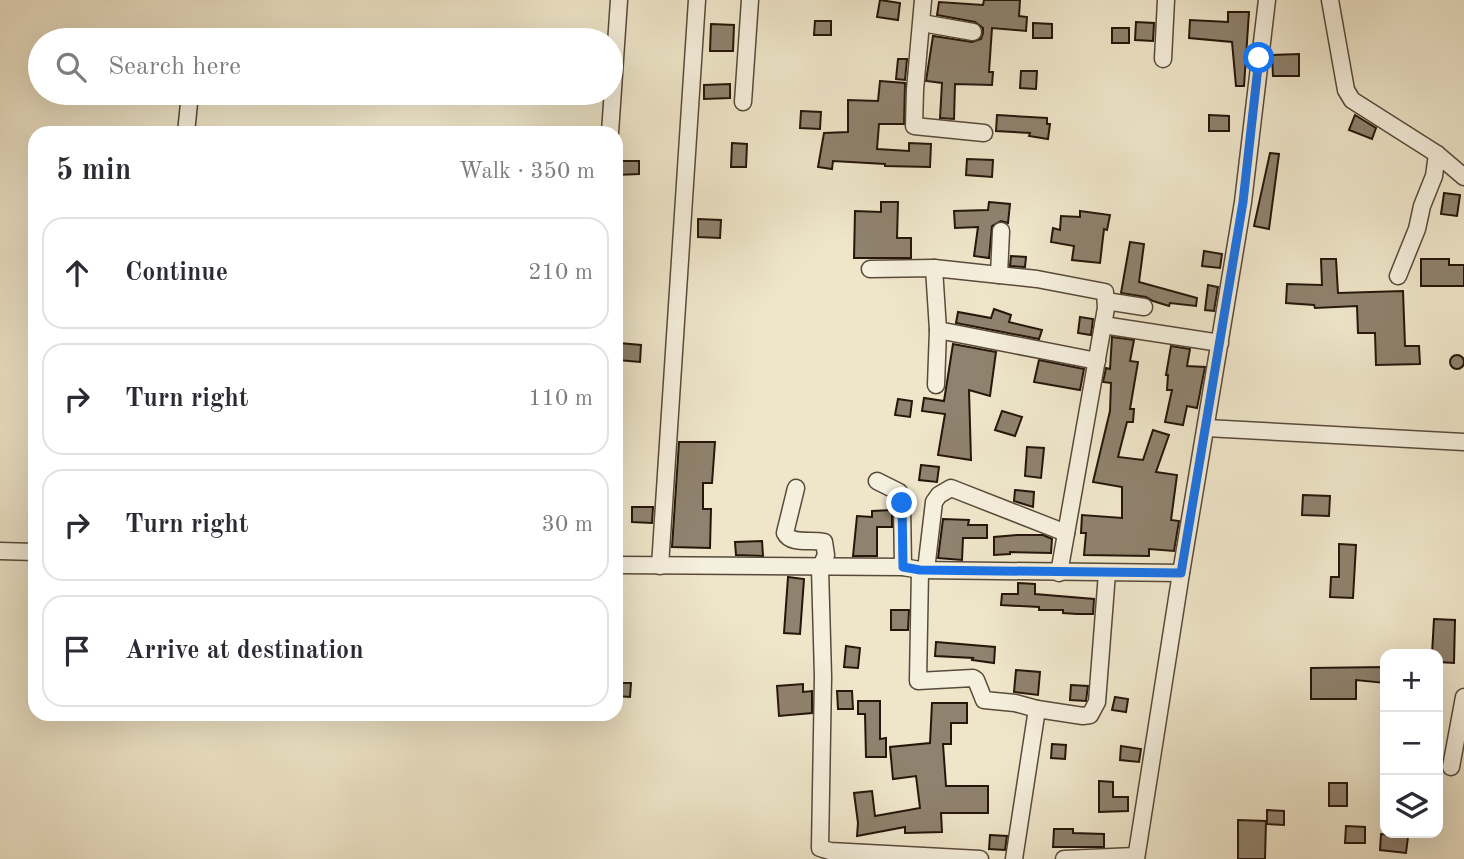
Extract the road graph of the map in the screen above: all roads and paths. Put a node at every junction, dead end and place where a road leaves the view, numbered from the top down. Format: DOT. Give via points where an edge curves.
graph roads {
  1 [pos="619,0"];
  2 [pos="697,0"];
  3 [pos="750,0"];
  4 [pos="923,0"];
  5 [pos="1166,0"];
  6 [pos="1266,0"];
  7 [pos="1330,0"];
  8 [pos="922,23"];
  9 [pos="617,28"];
  10 [pos="974,32"];
  11 [pos="1163,59"];
  12 [pos="743,102"];
  13 [pos="189,105"];
  14 [pos="612,105"];
  15 [pos="187,126"];
  16 [pos="610,126"];
  17 [pos="984,133"];
  18 [pos="1437,154"];
  19 [pos="1464,177"];
  20 [pos="1001,231"];
  21 [pos="934,268"];
  22 [pos="870,269"];
  23 [pos="999,275"];
  24 [pos="1398,276"];
  25 [pos="1106,301"];
  26 [pos="1144,307"];
  27 [pos="1103,325"];
  28 [pos="938,330"];
  29 [pos="1220,343"];
  30 [pos="1097,361"];
  31 [pos="936,385"];
  32 [pos="1206,428"];
  33 [pos="1464,442"];
  34 [pos="877,481"];
  35 [pos="796,488"];
  36 [pos="1066,533"];
  37 [pos="0,551"];
  38 [pos="28,552"];
  39 [pos="623,565"];
  40 [pos="660,566"];
  41 [pos="903,567"];
  42 [pos="820,568"];
  43 [pos="923,570"];
  44 [pos="1059,573"];
  45 [pos="1107,573"];
  46 [pos="1181,573"];
  47 [pos="1464,697"];
  48 [pos="1037,709"];
  49 [pos="1451,767"];
  50 [pos="1136,858"];
  51 [pos="980,859"];
  52 [pos="1014,859"];
  53 [pos="1064,859"];
  1 -- 9 [label="street"];
  2 -- 40 [label="street"];
  3 -- 12 [label="street"];
  4 -- 8 [label="street"];
  5 -- 11 [label="street"];
  6 -- 29 [label="street" via="1243,202"];
  7 -- 18 [label="street" via="1346,90 1352,100"];
  8 -- 10 [label="street"];
  8 -- 17 [label="street" via="914,126"];
  13 -- 15 [label="street"];
  14 -- 16 [label="street"];
  18 -- 19 [label="street"];
  18 -- 24 [label="street" via="1434,176"];
  20 -- 23 [label="street"];
  21 -- 22 [label="street"];
  21 -- 23 [label="street"];
  21 -- 28 [label="street"];
  23 -- 25 [label="street" via="1099,290 1105,292"];
  25 -- 26 [label="street"];
  25 -- 27 [label="street"];
  27 -- 29 [label="street"];
  27 -- 30 [label="street"];
  28 -- 30 [label="street"];
  28 -- 31 [label="street"];
  29 -- 32 [label="street"];
  30 -- 36 [label="street"];
  32 -- 33 [label="street"];
  32 -- 46 [label="street"];
  34 -- 41 [label="street" via="899,492"];
  35 -- 42 [label="street" via="785,533 792,541 824,542 826,555"];
  36 -- 43 [label="street" via="951,488 934,502"];
  36 -- 44 [label="street"];
  37 -- 38 [label="street"];
  39 -- 40 [label="street"];
  40 -- 42 [label="street"];
  41 -- 42 [label="street"];
  41 -- 43 [label="street"];
  42 -- 51 [label="street" via="820,848"];
  43 -- 44 [label="street"];
  43 -- 48 [label="street" via="918,681 973,678 985,700"];
  44 -- 45 [label="street"];
  45 -- 46 [label="street"];
  45 -- 48 [label="street" via="1094,710 1090,715 1074,716"];
  46 -- 50 [label="street"];
  47 -- 49 [label="street"];
  48 -- 52 [label="street"];
  50 -- 53 [label="street"];
}
